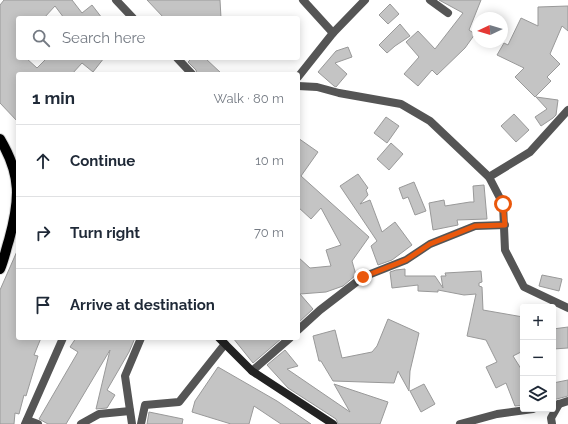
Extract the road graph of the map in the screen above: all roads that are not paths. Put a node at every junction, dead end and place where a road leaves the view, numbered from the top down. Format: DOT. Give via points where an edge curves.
graph roads {
  1 [pos="116,0"];
  2 [pos="303,0"];
  3 [pos="365,0"];
  4 [pos="430,0"];
  5 [pos="448,13"];
  6 [pos="131,16"];
  7 [pos="333,33"];
  8 [pos="179,60"];
  9 [pos="190,72"];
  10 [pos="300,75"];
  11 [pos="300,86"];
  12 [pos="568,110"];
  13 [pos="0,139"];
  14 [pos="16,170"];
  15 [pos="489,178"];
  16 [pos="16,206"];
  17 [pos="505,225"];
  18 [pos="0,269"];
  19 [pos="568,308"];
  20 [pos="300,328"];
  21 [pos="61,340"];
  22 [pos="140,340"];
  23 [pos="288,340"];
  24 [pos="222,341"];
  25 [pos="252,371"];
  26 [pos="568,401"];
  27 [pos="556,405"];
  28 [pos="130,411"];
  29 [pos="520,411"];
  30 [pos="553,412"];
  31 [pos="26,422"];
  32 [pos="333,423"];
  33 [pos="38,424"];
  34 [pos="81,424"];
  35 [pos="132,424"];
  36 [pos="141,424"];
  37 [pos="460,424"];
  38 [pos="552,424"];
  1 -- 6 [label="street"];
  2 -- 7 [label="street"];
  3 -- 7 [label="street"];
  4 -- 5 [label="street"];
  7 -- 10 [label="street"];
  8 -- 9 [label="street"];
  11 -- 15 [label="street" via="317,87 400,104 430,121"];
  12 -- 15 [label="street" via="530,152"];
  13 -- 14 [label="main road"];
  15 -- 17 [label="street" via="503,204"];
  16 -- 18 [label="main road"];
  17 -- 19 [label="street" via="505,250 524,287"];
  17 -- 20 [label="street" via="475,226 430,244 406,260 363,277"];
  21 -- 31 [label="street"];
  22 -- 28 [label="street" via="125,376"];
  23 -- 25 [label="street"];
  24 -- 25 [label="main road"];
  24 -- 36 [label="street" via="179,402 145,404"];
  25 -- 32 [label="main road"];
  26 -- 27 [label="street"];
  28 -- 34 [label="street" via="99,414"];
  28 -- 35 [label="street"];
  29 -- 37 [label="street"];
  30 -- 38 [label="street"];
  31 -- 33 [label="street"];
}
